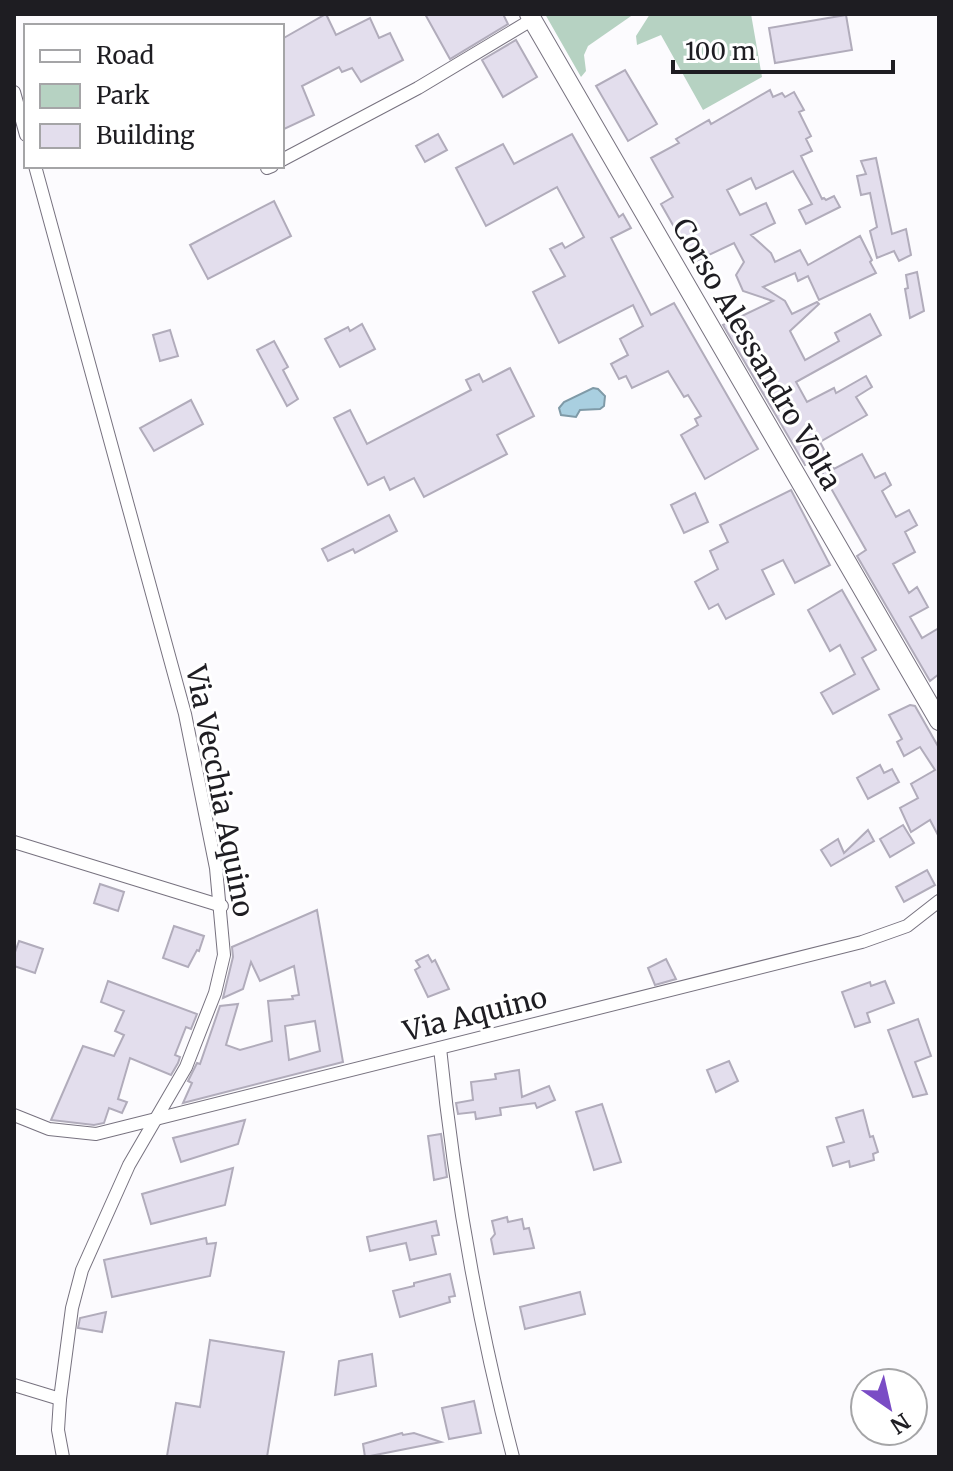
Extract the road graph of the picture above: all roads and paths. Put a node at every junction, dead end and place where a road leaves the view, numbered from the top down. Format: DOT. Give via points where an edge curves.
graph roads {
  1 [pos="531,17"];
  2 [pos="14,92"];
  3 [pos="24,128"];
  4 [pos="284,159"];
  5 [pos="36,168"];
  6 [pos="939,721"];
  7 [pos="14,842"];
  8 [pos="939,901"];
  9 [pos="222,906"];
  10 [pos="440,1048"];
  11 [pos="14,1115"];
  12 [pos="154,1120"];
  13 [pos="14,1385"];
  14 [pos="60,1399"];
  15 [pos="63,1457"];
  16 [pos="513,1457"];
  1 -- 4 [label="street" via="418,88"];
  1 -- 6 [label="main road, Corso Alessandro Volta"];
  2 -- 3 [label="street"];
  5 -- 9 [label="street, Via Vecchia Aquino" via="185,714"];
  7 -- 9 [label="street"];
  8 -- 10 [label="street, Via Aquino" via="907,926 873,939"];
  9 -- 12 [label="street, Via Vecchia Aquino" via="224,955 215,993 186,1067"];
  10 -- 12 [label="street, Via Aquino"];
  10 -- 16 [label="street" via="459,1209"];
  11 -- 12 [label="street, Via Aquino" via="49,1129 96,1134"];
  12 -- 14 [label="street, Via Vecchia Aquino" via="82,1270"];
  13 -- 14 [label="street"];
  14 -- 15 [label="street, Via Vecchia Aquino"];
}
